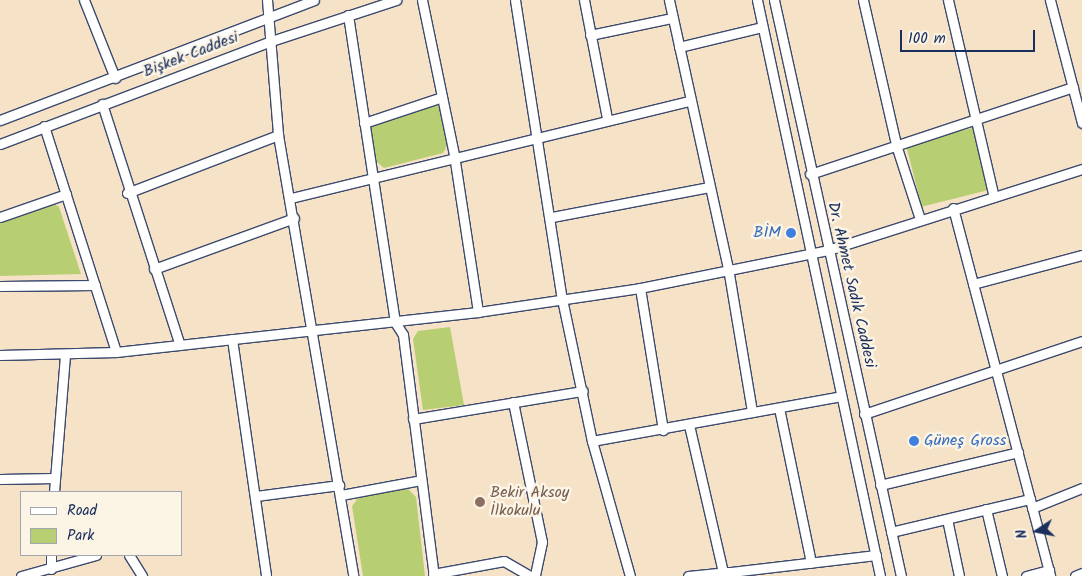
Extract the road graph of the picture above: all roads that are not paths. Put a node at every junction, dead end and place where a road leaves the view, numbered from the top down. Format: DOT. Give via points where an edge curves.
graph roads {
  1 [pos="84,0"];
  2 [pos="267,0"];
  3 [pos="314,0"];
  4 [pos="396,0"];
  5 [pos="422,0"];
  6 [pos="515,0"];
  7 [pos="584,0"];
  8 [pos="669,0"];
  9 [pos="757,0"];
  10 [pos="774,0"];
  11 [pos="864,0"];
  12 [pos="948,0"];
  13 [pos="1050,0"];
  14 [pos="270,13"];
  15 [pos="348,15"];
  16 [pos="672,18"];
  17 [pos="762,27"];
  18 [pos="590,35"];
  19 [pos="271,41"];
  20 [pos="679,47"];
  21 [pos="115,78"];
  22 [pos="1073,87"];
  23 [pos="442,97"];
  24 [pos="689,101"];
  25 [pos="102,104"];
  26 [pos="607,118"];
  27 [pos="0,120"];
  28 [pos="976,122"];
  29 [pos="364,123"];
  30 [pos="1082,123"];
  31 [pos="44,126"];
  32 [pos="278,135"];
  33 [pos="537,136"];
  34 [pos="0,144"];
  35 [pos="896,148"];
  36 [pos="454,155"];
  37 [pos="1082,169"];
  38 [pos="810,174"];
  39 [pos="372,176"];
  40 [pos="709,187"];
  41 [pos="127,193"];
  42 [pos="66,194"];
  43 [pos="994,197"];
  44 [pos="291,198"];
  45 [pos="953,208"];
  46 [pos="0,217"];
  47 [pos="552,217"];
  48 [pos="294,218"];
  49 [pos="920,219"];
  50 [pos="828,250"];
  51 [pos="810,254"];
  52 [pos="1082,255"];
  53 [pos="728,268"];
  54 [pos="154,270"];
  55 [pos="973,284"];
  56 [pos="95,285"];
  57 [pos="0,286"];
  58 [pos="640,288"];
  59 [pos="562,298"];
  60 [pos="478,312"];
  61 [pos="395,322"];
  62 [pos="311,331"];
  63 [pos="232,339"];
  64 [pos="1082,341"];
  65 [pos="180,345"];
  66 [pos="116,352"];
  67 [pos="0,355"];
  68 [pos="65,356"];
  69 [pos="996,370"];
  70 [pos="583,391"];
  71 [pos="841,396"];
  72 [pos="513,402"];
  73 [pos="779,408"];
  74 [pos="752,412"];
  75 [pos="864,414"];
  76 [pos="412,419"];
  77 [pos="689,426"];
  78 [pos="663,430"];
  79 [pos="592,441"];
  80 [pos="1018,452"];
  81 [pos="54,478"];
  82 [pos="0,479"];
  83 [pos="421,480"];
  84 [pos="880,485"];
  85 [pos="1082,488"];
  86 [pos="340,490"];
  87 [pos="54,491"];
  88 [pos="256,496"];
  89 [pos="1030,499"];
  90 [pos="1032,508"];
  91 [pos="986,509"];
  92 [pos="947,519"];
  93 [pos="891,532"];
  94 [pos="876,555"];
  95 [pos="51,556"];
  96 [pos="93,556"];
  97 [pos="130,556"];
  98 [pos="810,563"];
  99 [pos="50,569"];
  100 [pos="729,573"];
  101 [pos="1050,573"];
  102 [pos="40,574"];
  103 [pos="1082,574"];
  104 [pos="433,575"];
  105 [pos="21,576"];
  106 [pos="142,576"];
  107 [pos="266,576"];
  108 [pos="354,576"];
  109 [pos="530,576"];
  110 [pos="535,576"];
  111 [pos="630,576"];
  112 [pos="688,576"];
  113 [pos="880,576"];
  114 [pos="901,576"];
  115 [pos="959,576"];
  116 [pos="1002,576"];
  117 [pos="1026,576"];
  118 [pos="1075,576"];
  1 -- 21 [label="street"];
  2 -- 14 [label="street"];
  3 -- 14 [label="street, Bişkek Caddesi"];
  4 -- 15 [label="street, Bişkek Caddesi"];
  5 -- 23 [label="street"];
  6 -- 33 [label="street"];
  7 -- 18 [label="street"];
  8 -- 16 [label="street"];
  9 -- 17 [label="street, Dr. Ahmet Sadık Caddesi"];
  10 -- 38 [label="street, Dr. Ahmet Sadık Caddesi"];
  11 -- 35 [label="street"];
  12 -- 28 [label="street"];
  13 -- 22 [label="street"];
  14 -- 19 [label="street"];
  14 -- 21 [label="street, Bişkek Caddesi"];
  15 -- 19 [label="street, Bişkek Caddesi"];
  15 -- 29 [label="street"];
  16 -- 18 [label="street"];
  16 -- 20 [label="street"];
  17 -- 20 [label="street"];
  17 -- 51 [label="street, Dr. Ahmet Sadık Caddesi"];
  18 -- 26 [label="street"];
  19 -- 25 [label="street, Bişkek Caddesi"];
  19 -- 32 [label="street"];
  20 -- 24 [label="street"];
  21 -- 27 [label="street, Bişkek Caddesi"];
  22 -- 28 [label="street"];
  22 -- 30 [label="street"];
  23 -- 29 [label="street"];
  23 -- 36 [label="street"];
  24 -- 26 [label="street"];
  24 -- 40 [label="street"];
  25 -- 31 [label="street, Bişkek Caddesi"];
  25 -- 41 [label="street"];
  26 -- 33 [label="street"];
  28 -- 35 [label="street"];
  28 -- 43 [label="street"];
  29 -- 39 [label="street"];
  31 -- 34 [label="street, Bişkek Caddesi"];
  31 -- 42 [label="street"];
  32 -- 41 [label="street"];
  32 -- 44 [label="street"];
  33 -- 36 [label="street"];
  33 -- 47 [label="street"];
  35 -- 38 [label="street"];
  35 -- 49 [label="street"];
  36 -- 39 [label="street"];
  36 -- 60 [label="street"];
  37 -- 43 [label="street"];
  38 -- 50 [label="street, Dr. Ahmet Sadık Caddesi"];
  39 -- 44 [label="street"];
  39 -- 61 [label="street"];
  40 -- 47 [label="street"];
  40 -- 53 [label="street"];
  41 -- 54 [label="street"];
  42 -- 46 [label="street"];
  42 -- 56 [label="street"];
  43 -- 45 [label="street"];
  44 -- 48 [label="street"];
  45 -- 49 [label="street"];
  45 -- 55 [label="street"];
  47 -- 59 [label="street"];
  48 -- 54 [label="street"];
  48 -- 62 [label="street"];
  49 -- 50 [label="street"];
  50 -- 51 [label="street"];
  50 -- 75 [label="street, Dr. Ahmet Sadık Caddesi"];
  51 -- 53 [label="street"];
  51 -- 71 [label="street, Dr. Ahmet Sadık Caddesi"];
  52 -- 55 [label="street"];
  53 -- 58 [label="street"];
  53 -- 74 [label="street"];
  54 -- 65 [label="street"];
  55 -- 69 [label="street"];
  56 -- 57 [label="street"];
  56 -- 66 [label="street"];
  58 -- 59 [label="street"];
  58 -- 78 [label="street"];
  59 -- 60 [label="street"];
  59 -- 70 [label="street"];
  60 -- 61 [label="street"];
  61 -- 62 [label="street"];
  61 -- 76 [label="street" via="403,334"];
  62 -- 63 [label="street"];
  62 -- 86 [label="street"];
  63 -- 65 [label="street"];
  63 -- 88 [label="street"];
  64 -- 69 [label="street"];
  65 -- 66 [label="street"];
  66 -- 68 [label="street"];
  67 -- 68 [label="street"];
  68 -- 81 [label="street"];
  69 -- 75 [label="street"];
  69 -- 80 [label="street"];
  70 -- 72 [label="street"];
  70 -- 79 [label="street"];
  71 -- 73 [label="street"];
  71 -- 94 [label="street, Dr. Ahmet Sadık Caddesi"];
  72 -- 76 [label="street"];
  72 -- 110 [label="street" via="542,542"];
  73 -- 74 [label="street"];
  73 -- 98 [label="street"];
  74 -- 77 [label="street"];
  75 -- 84 [label="street, Dr. Ahmet Sadık Caddesi"];
  76 -- 83 [label="street"];
  77 -- 78 [label="street"];
  77 -- 100 [label="street"];
  78 -- 79 [label="street"];
  79 -- 111 [label="street"];
  80 -- 84 [label="street"];
  80 -- 89 [label="street"];
  81 -- 82 [label="street"];
  81 -- 87 [label="street"];
  83 -- 86 [label="street"];
  83 -- 104 [label="street"];
  84 -- 93 [label="street, Dr. Ahmet Sadık Caddesi"];
  85 -- 90 [label="street"];
  86 -- 88 [label="street"];
  86 -- 108 [label="street"];
  88 -- 107 [label="street"];
  89 -- 90 [label="street"];
  89 -- 91 [label="street"];
  90 -- 101 [label="street"];
  91 -- 92 [label="street"];
  91 -- 116 [label="street"];
  92 -- 93 [label="street"];
  92 -- 115 [label="street"];
  93 -- 114 [label="street, Dr. Ahmet Sadık Caddesi"];
  94 -- 98 [label="street"];
  94 -- 113 [label="street, Dr. Ahmet Sadık Caddesi"];
  95 -- 99 [label="street"];
  96 -- 99 [label="street"];
  97 -- 106 [label="street"];
  98 -- 100 [label="street"];
  99 -- 102 [label="street"];
  100 -- 112 [label="street"];
  101 -- 117 [label="street"];
  102 -- 105 [label="street"];
  103 -- 118 [label="street"];
  104 -- 109 [label="street" via="504,561"];
}
